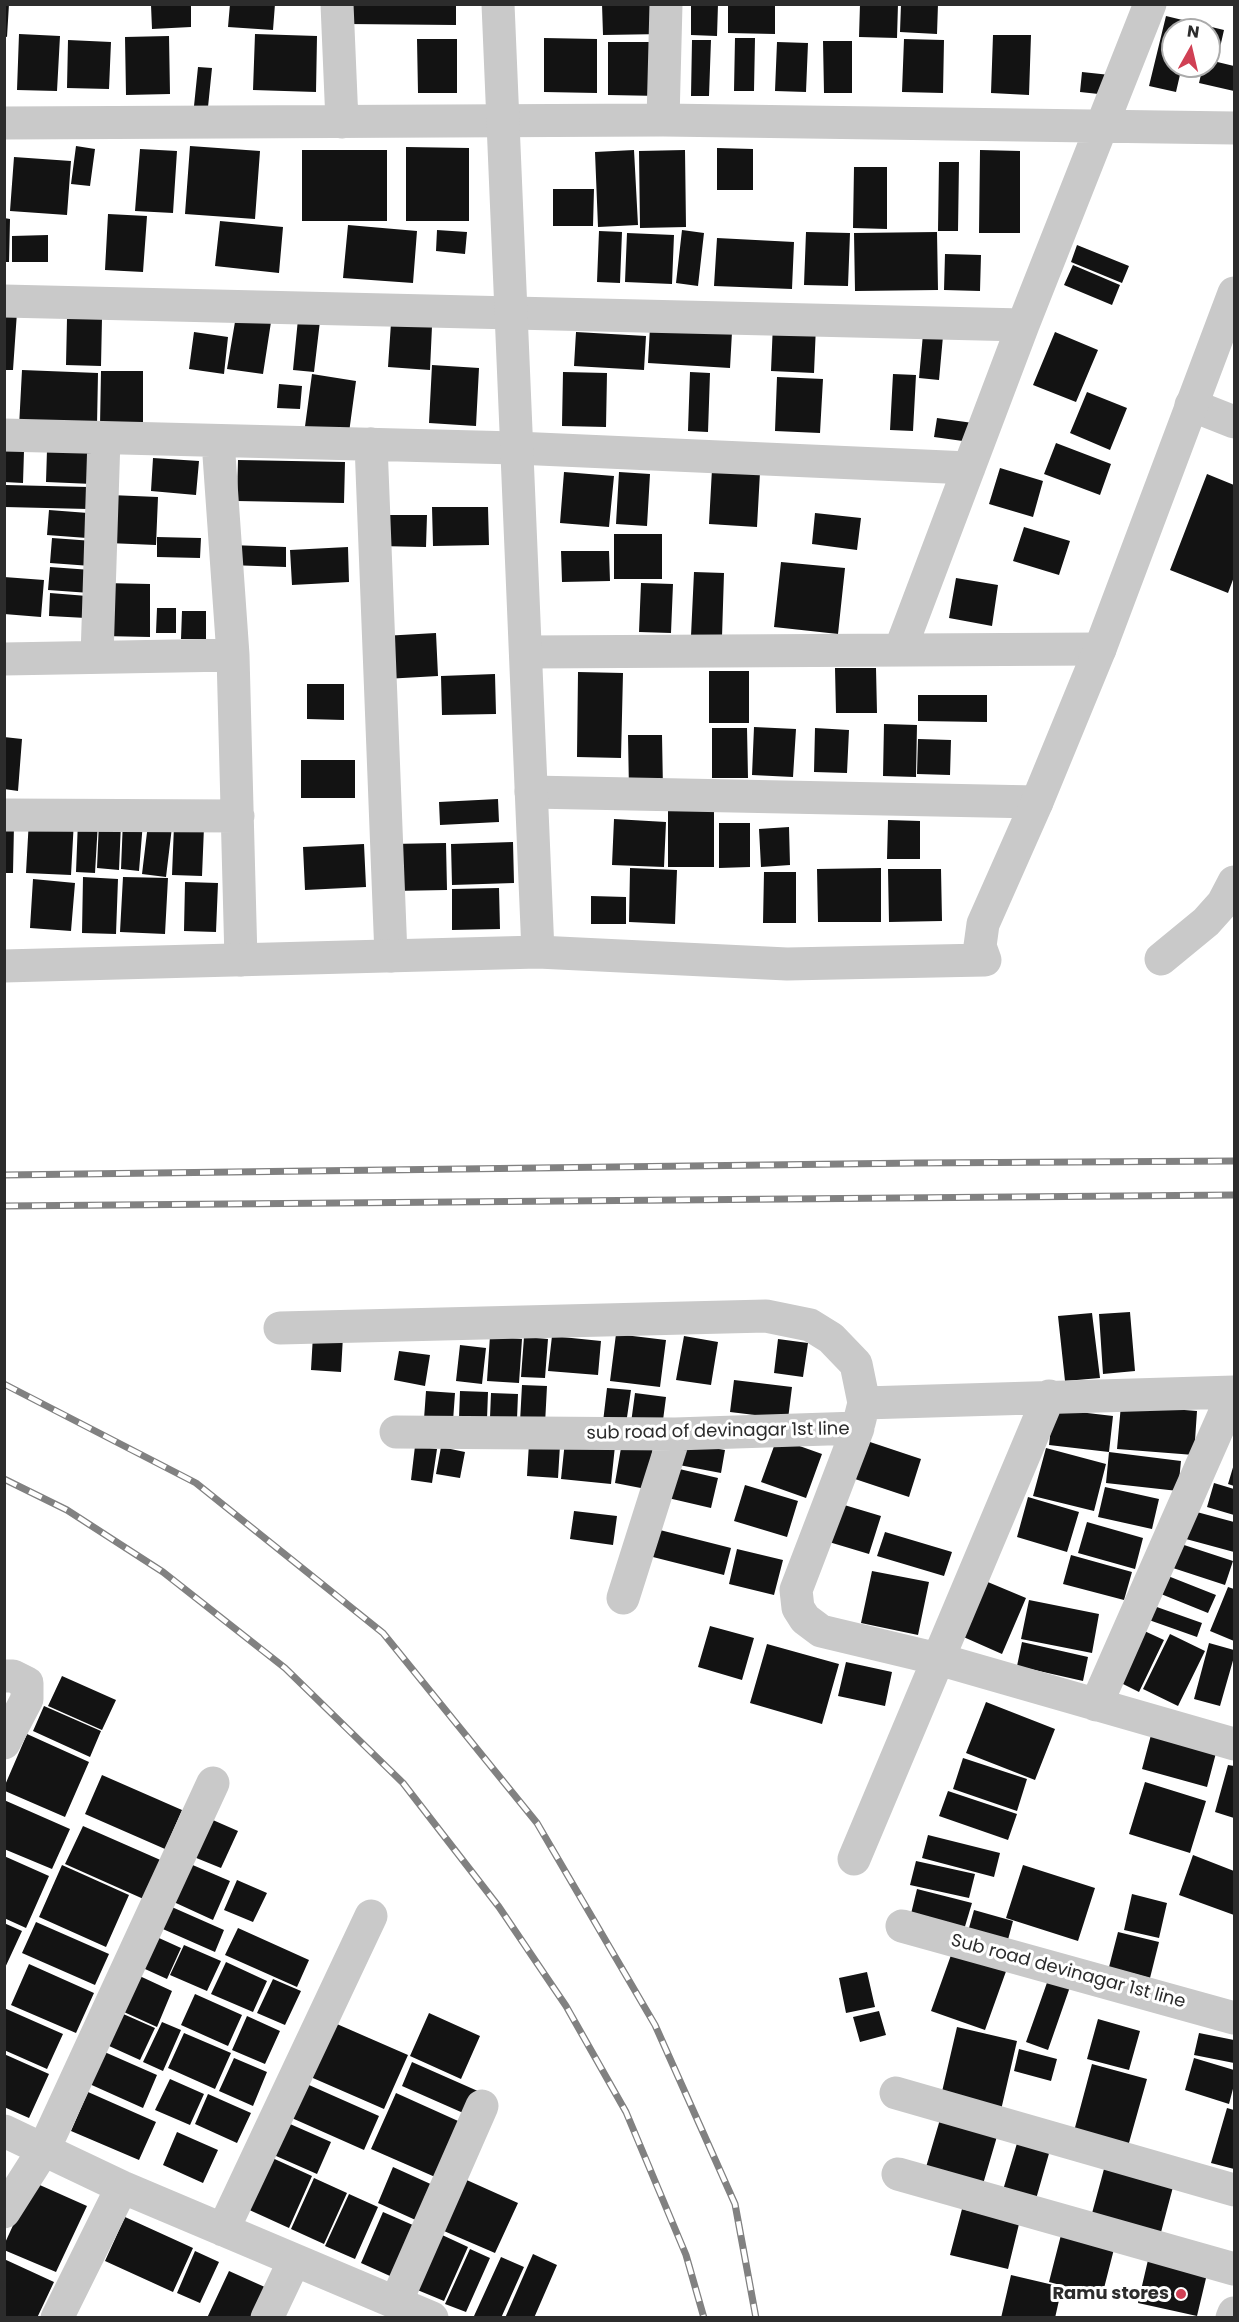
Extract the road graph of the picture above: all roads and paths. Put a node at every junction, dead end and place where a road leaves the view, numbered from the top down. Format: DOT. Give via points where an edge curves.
graph roads {
  1 [pos="337,4"];
  2 [pos="498,4"];
  3 [pos="666,4"];
  4 [pos="1150,4"];
  5 [pos="663,120"];
  6 [pos="503,121"];
  7 [pos="342,122"];
  8 [pos="4,123"];
  9 [pos="1102,127"];
  10 [pos="1234,128"];
  11 [pos="1234,292"];
  12 [pos="4,301"];
  13 [pos="511,313"];
  14 [pos="1023,326"];
  15 [pos="1191,405"];
  16 [pos="1234,422"];
  17 [pos="4,435"];
  18 [pos="104,438"];
  19 [pos="218,441"];
  20 [pos="371,444"];
  21 [pos="516,448"];
  22 [pos="969,468"];
  23 [pos="1100,649"];
  24 [pos="900,650"];
  25 [pos="525,652"];
  26 [pos="232,655"];
  27 [pos="97,657"];
  28 [pos="4,659"];
  29 [pos="531,792"];
  30 [pos="1037,802"];
  31 [pos="4,815"];
  32 [pos="238,816"];
  33 [pos="1234,882"];
  34 [pos="538,952"];
  35 [pos="391,956"];
  36 [pos="1161,959"];
  37 [pos="241,960"];
  38 [pos="4,966"];
  39 [pos="280,1328"];
  40 [pos="1049,1396"];
  41 [pos="861,1416"];
  42 [pos="396,1432"];
  43 [pos="675,1434"];
  44 [pos="623,1598"];
  45 [pos="938,1659"];
  46 [pos="4,1676"];
  47 [pos="1096,1705"];
  48 [pos="4,1743"];
  49 [pos="1234,1744"];
  50 [pos="213,1783"];
  51 [pos="854,1859"];
  52 [pos="372,1916"];
  53 [pos="902,1926"];
  54 [pos="1234,2018"];
  55 [pos="896,2093"];
  56 [pos="482,2106"];
  57 [pos="4,2131"];
  58 [pos="44,2149"];
  59 [pos="898,2174"];
  60 [pos="122,2187"];
  61 [pos="1234,2190"];
  62 [pos="4,2212"];
  63 [pos="223,2230"];
  64 [pos="294,2260"];
  65 [pos="1234,2269"];
  66 [pos="396,2302"];
  67 [pos="1234,2313"];
  68 [pos="57,2318"];
  69 [pos="267,2318"];
  70 [pos="432,2318"];
  71 [pos="1232,2318"];
  1 -- 7 [label="street"];
  2 -- 6 [label="street"];
  3 -- 5 [label="street"];
  4 -- 9 [label="street"];
  5 -- 6 [label="street"];
  5 -- 9 [label="street"];
  6 -- 7 [label="street"];
  6 -- 13 [label="street"];
  7 -- 8 [label="street"];
  9 -- 10 [label="street"];
  9 -- 14 [label="street"];
  11 -- 15 [label="street"];
  12 -- 13 [label="street"];
  13 -- 14 [label="street"];
  13 -- 21 [label="street"];
  14 -- 22 [label="street"];
  15 -- 16 [label="street"];
  15 -- 23 [label="street"];
  17 -- 18 [label="street"];
  18 -- 19 [label="street"];
  18 -- 27 [label="street"];
  19 -- 20 [label="street"];
  19 -- 26 [label="street"];
  20 -- 21 [label="street"];
  20 -- 35 [label="street"];
  21 -- 22 [label="street"];
  21 -- 25 [label="street"];
  22 -- 24 [label="street"];
  23 -- 24 [label="street"];
  23 -- 30 [label="street"];
  24 -- 25 [label="street"];
  25 -- 29 [label="street"];
  26 -- 27 [label="street"];
  26 -- 32 [label="street"];
  27 -- 28 [label="street"];
  29 -- 30 [label="street"];
  29 -- 34 [label="street"];
  30 -- 34 [label="street" via="983,924 980,946 985,960 787,964"];
  31 -- 32 [label="street"];
  32 -- 37 [label="street"];
  33 -- 36 [label="street" via="1206,922"];
  34 -- 35 [label="street"];
  35 -- 37 [label="street"];
  37 -- 38 [label="street"];
  39 -- 41 [label="street" via="766,1316 810,1325 831,1338 856,1364"];
  40 -- 41 [label="street"];
  40 -- 45 [label="street"];
  40 -- 47 [label="street" via="1234,1392"];
  41 -- 43 [label="street, sub road of devinagar 1st line"];
  41 -- 45 [label="street, sub road of devinagar 1st line" via="796,1590 798,1608 821,1631"];
  42 -- 43 [label="street, sub road of devinagar 1st line"];
  43 -- 44 [label="street"];
  45 -- 47 [label="street, sub road of devinagar 1st line"];
  45 -- 51 [label="street"];
  46 -- 48 [label="street" via="27,1683 27,1699"];
  47 -- 49 [label="street, sub road of devinagar 1st line"];
  50 -- 58 [label="street"];
  52 -- 63 [label="street"];
  53 -- 54 [label="street, Sub road devinagar 1st line"];
  55 -- 61 [label="street"];
  56 -- 66 [label="street"];
  57 -- 58 [label="street"];
  58 -- 60 [label="street"];
  58 -- 62 [label="street"];
  59 -- 65 [label="street"];
  60 -- 63 [label="street"];
  60 -- 68 [label="street"];
  63 -- 64 [label="street"];
  64 -- 66 [label="street"];
  64 -- 69 [label="street"];
  66 -- 70 [label="street"];
  67 -- 71 [label="street"];
}
